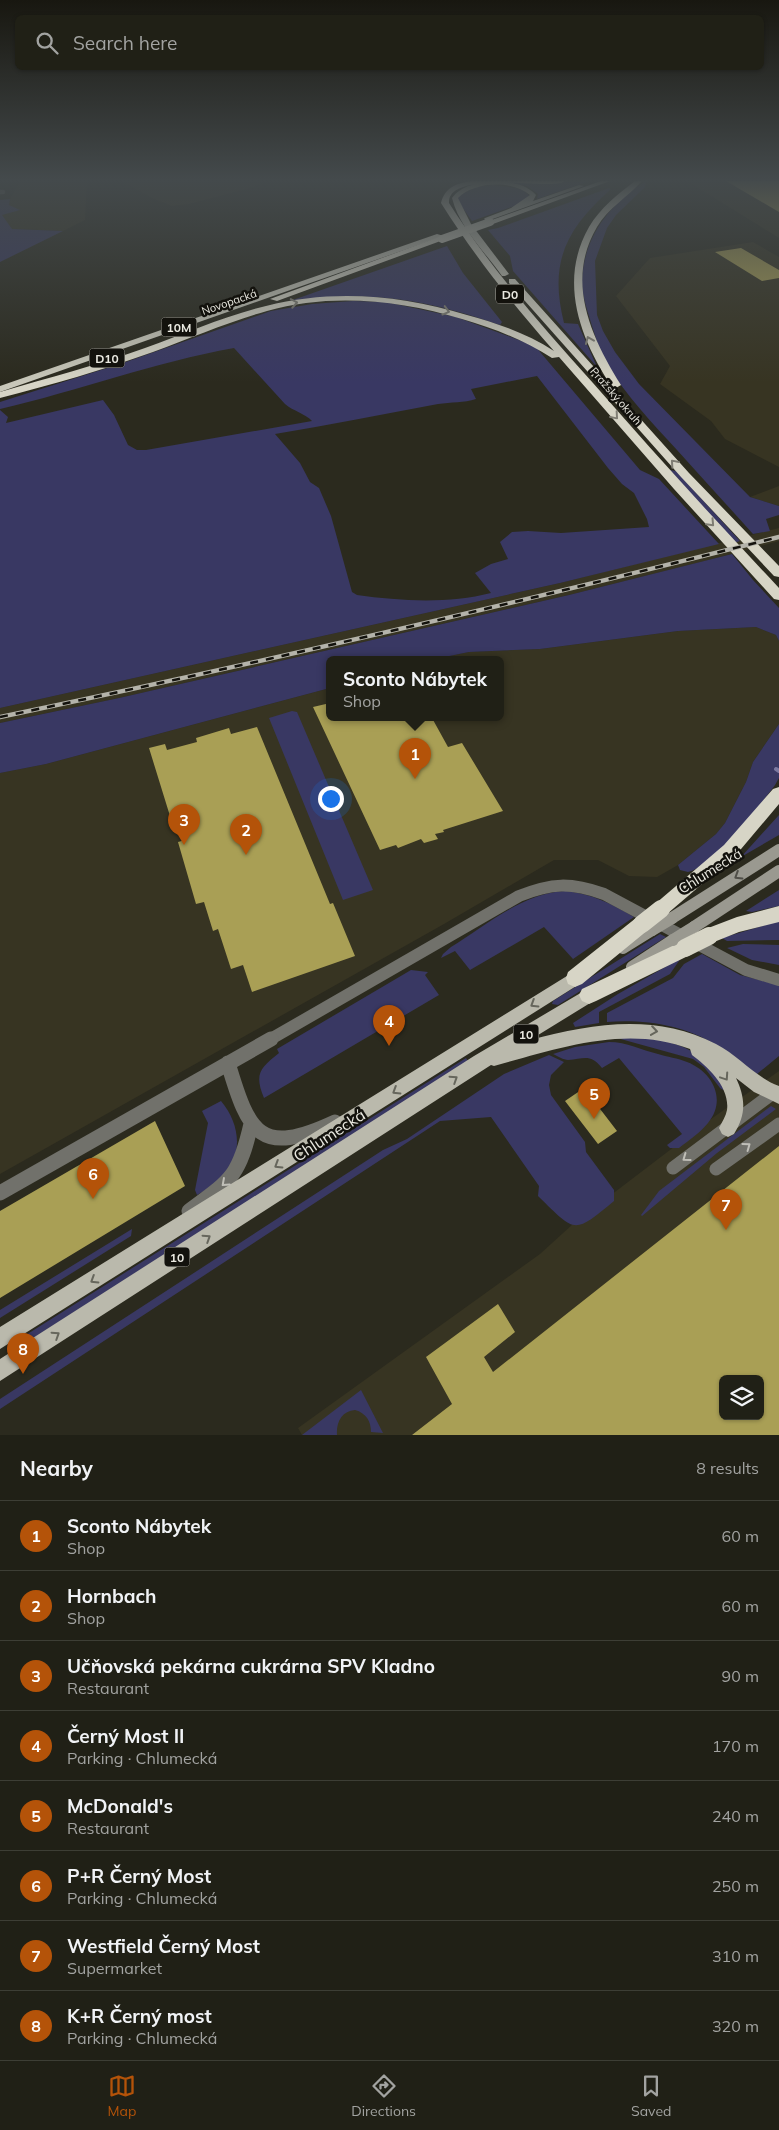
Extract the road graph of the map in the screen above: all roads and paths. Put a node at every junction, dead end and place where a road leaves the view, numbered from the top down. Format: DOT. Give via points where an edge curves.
graph roads {
  1 [pos="412,248"];
  2 [pos="413,248"];
  3 [pos="474,248"];
  4 [pos="486,248"];
  5 [pos="583,248"];
  6 [pos="505,274"];
  7 [pos="583,380"];
  8 [pos="0,389"];
  9 [pos="0,395"];
  10 [pos="654,440"];
  11 [pos="779,574"];
  12 [pos="779,596"];
  13 [pos="779,793"];
  14 [pos="779,850"];
  15 [pos="779,871"];
  16 [pos="666,913"];
  17 [pos="779,914"];
  18 [pos="701,932"];
  19 [pos="746,970"];
  20 [pos="779,974"];
  21 [pos="575,978"];
  22 [pos="779,980"];
  23 [pos="589,995"];
  24 [pos="674,1036"];
  25 [pos="480,1062"];
  26 [pos="228,1063"];
  27 [pos="777,1092"];
  28 [pos="363,1111"];
  29 [pos="251,1124"];
  30 [pos="779,1124"];
  31 [pos="728,1128"];
  32 [pos="673,1168"];
  33 [pos="716,1169"];
  34 [pos="0,1193"];
  35 [pos="135,1254"];
  36 [pos="0,1339"];
  37 [pos="0,1371"];
  1 -- 8 [label="highway, Novopacká / 10M"];
  2 -- 9 [label="highway, Novopacká / D10"];
  3 -- 7 [label="highway, Pražský okruh / D0"];
  4 -- 6 [label="highway, Pražský okruh"];
  10 -- 5 [label="highway, one-way" via="593,349 581,314 577,283"];
  6 -- 10 [label="highway, Pražský okruh / D0"];
  9 -- 7 [label="highway, one-way" via="119,360 267,308 302,301 348,298 419,305 496,328 539,345"];
  7 -- 12 [label="highway, Pražský okruh / D0, one-way"];
  11 -- 10 [label="highway, Pražský okruh / D0, one-way"];
  13 -- 16 [label="highway" via="730,850"];
  14 -- 16 [label="main road, Chlumecká, one-way"];
  15 -- 18 [label="main road"];
  16 -- 21 [label="highway, bridge"];
  17 -- 18 [label="highway"];
  18 -- 23 [label="highway, bridge"];
  19 -- 20 [label="street"];
  19 -- 22 [label="street"];
  19 -- 26 [label="street" via="604,894 568,885 542,887 506,903"];
  21 -- 28 [label="main road, Chlumecká / 10, one-way"];
  23 -- 25 [label="main road, Chlumecká / 10"];
  25 -- 24 [label="main road, one-way" via="612,1030 647,1030"];
  24 -- 27 [label="main road" via="719,1055 755,1083"];
  24 -- 31 [label="main road, one-way" via="701,1051 729,1083 736,1107"];
  37 -- 25 [label="main road, Chlumecká / 10, one-way"];
  26 -- 29 [label="street"];
  26 -- 34 [label="street"];
  27 -- 31 [label="street"];
  28 -- 29 [label="street" via="295,1138 275,1138"];
  28 -- 35 [label="main road, Chlumecká / 10, one-way"];
  29 -- 35 [label="street, one-way" via="243,1156 230,1178"];
  33 -- 30 [label="street, one-way"];
  31 -- 32 [label="street, one-way"];
  35 -- 36 [label="main road, Chlumecká / 10, one-way"];
}
